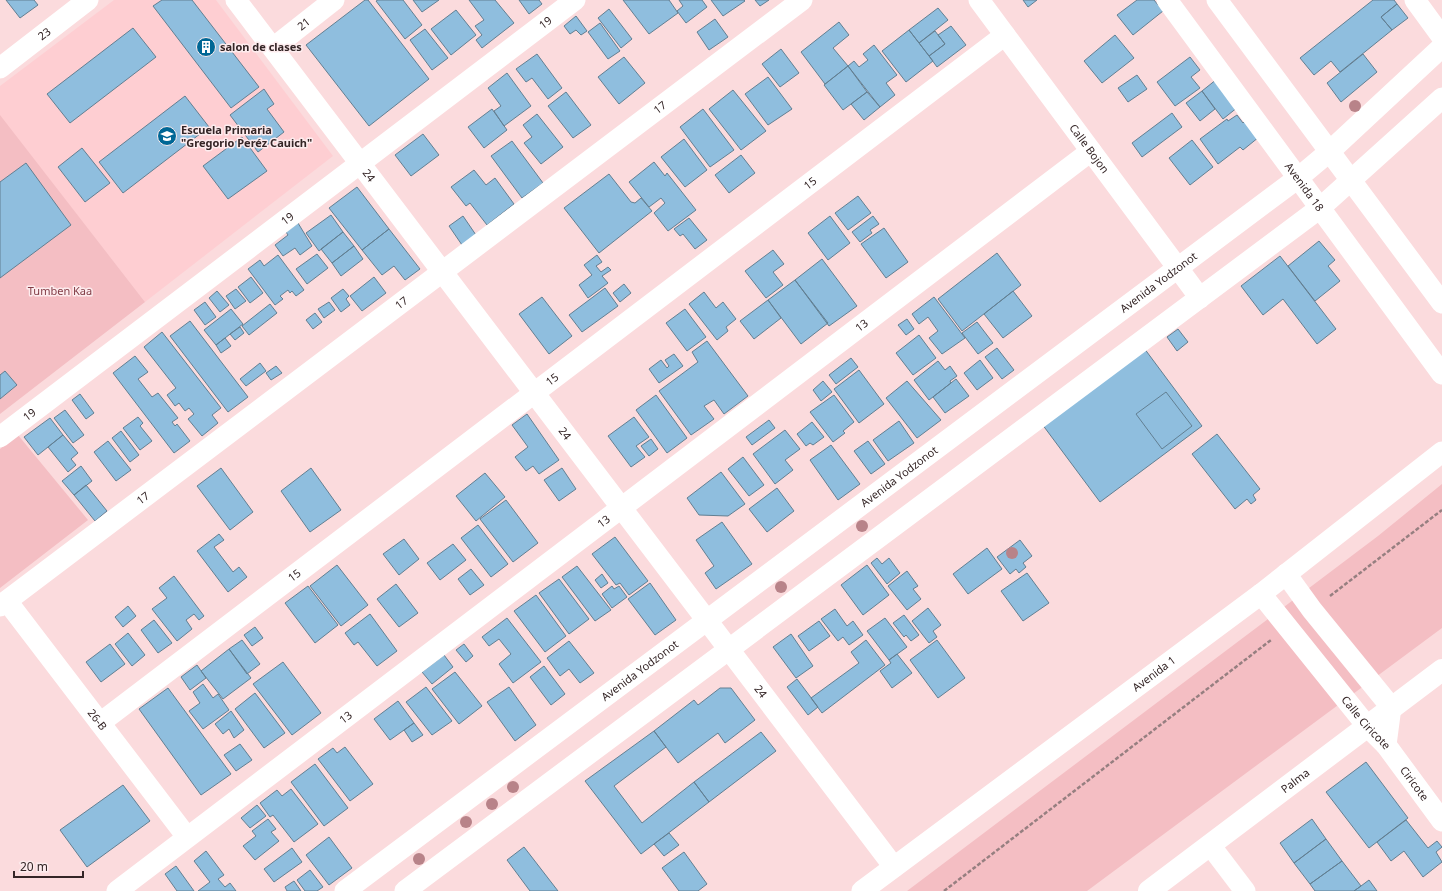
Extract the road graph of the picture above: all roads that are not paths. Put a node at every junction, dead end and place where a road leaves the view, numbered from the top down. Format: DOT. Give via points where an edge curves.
graph roads {
  1 [pos="88,0"];
  2 [pos="236,0"];
  3 [pos="334,0"];
  4 [pos="575,0"];
  5 [pos="802,0"];
  6 [pos="979,0"];
  7 [pos="1167,0"];
  8 [pos="1217,0"];
  9 [pos="1415,0"];
  10 [pos="1005,35"];
  11 [pos="1442,37"];
  12 [pos="1442,47"];
  13 [pos="273,48"];
  14 [pos="0,68"];
  15 [pos="1442,98"];
  16 [pos="1091,151"];
  17 [pos="1330,152"];
  18 [pos="360,163"];
  19 [pos="1298,178"];
  20 [pos="1352,181"];
  21 [pos="1320,208"];
  22 [pos="1178,268"];
  23 [pos="443,272"];
  24 [pos="1200,298"];
  25 [pos="1442,303"];
  26 [pos="1442,374"];
  27 [pos="535,393"];
  28 [pos="0,437"];
  29 [pos="1442,452"];
  30 [pos="622,507"];
  31 [pos="1286,574"];
  32 [pos="1261,594"];
  33 [pos="3,604"];
  34 [pos="707,620"];
  35 [pos="730,650"];
  36 [pos="1442,670"];
  37 [pos="1391,707"];
  38 [pos="100,723"];
  39 [pos="1367,726"];
  40 [pos="1386,746"];
  41 [pos="1442,821"];
  42 [pos="187,838"];
  43 [pos="1210,845"];
  44 [pos="894,867"];
  45 [pos="117,891"];
  46 [pos="345,891"];
  47 [pos="405,891"];
  48 [pos="862,891"];
  49 [pos="1149,891"];
  50 [pos="1245,891"];
  1 -- 14 [label="street, 23"];
  2 -- 13 [label="street, 24"];
  3 -- 13 [label="street, 21"];
  4 -- 18 [label="street, 19"];
  5 -- 23 [label="street, 17"];
  6 -- 10 [label="street, Calle Bojon"];
  7 -- 19 [label="street, Avenida 18"];
  8 -- 17 [label="street"];
  9 -- 11 [label="street"];
  10 -- 16 [label="street, Calle Bojon"];
  10 -- 27 [label="street, 15"];
  12 -- 17 [label="street, Avenida Yodzonot"];
  13 -- 18 [label="street, 24"];
  15 -- 20 [label="street"];
  16 -- 22 [label="street, Calle Bojon"];
  16 -- 30 [label="street, 13"];
  17 -- 19 [label="street, Avenida Yodzonot"];
  17 -- 20 [label="street"];
  18 -- 23 [label="street, 24"];
  18 -- 28 [label="street, 19"];
  19 -- 21 [label="street, Avenida 18"];
  19 -- 22 [label="street, Avenida Yodzonot"];
  20 -- 21 [label="street"];
  20 -- 25 [label="street"];
  21 -- 24 [label="street"];
  21 -- 26 [label="street, Avenida 18"];
  22 -- 24 [label="street, Calle Bojon"];
  22 -- 34 [label="street, Avenida Yodzonot"];
  23 -- 27 [label="street, 24"];
  23 -- 33 [label="street, 17"];
  24 -- 35 [label="street"];
  27 -- 30 [label="street, 24"];
  27 -- 38 [label="street, 15"];
  29 -- 31 [label="street, Avenida 1"];
  30 -- 34 [label="street, 24"];
  30 -- 42 [label="street, 13"];
  31 -- 32 [label="street, Avenida 1"];
  31 -- 37 [label="street"];
  32 -- 39 [label="street, Calle Ciricote"];
  32 -- 44 [label="street, Avenida 1"];
  33 -- 38 [label="street, 26-B"];
  34 -- 35 [label="street, 24"];
  34 -- 46 [label="street, Avenida Yodzonot"];
  35 -- 44 [label="street, 24"];
  35 -- 47 [label="street"];
  36 -- 37 [label="street, Palma"];
  37 -- 39 [label="street, Palma"];
  37 -- 40 [label="street, Calle Ciricote"];
  38 -- 42 [label="street, 26-B"];
  39 -- 40 [label="street, Calle Ciricote"];
  39 -- 43 [label="street, Palma"];
  40 -- 41 [label="street, Ciricote"];
  42 -- 45 [label="street, 13"];
  43 -- 49 [label="street, Palma"];
  43 -- 50 [label="street"];
  44 -- 48 [label="street, Avenida 1"];
}
